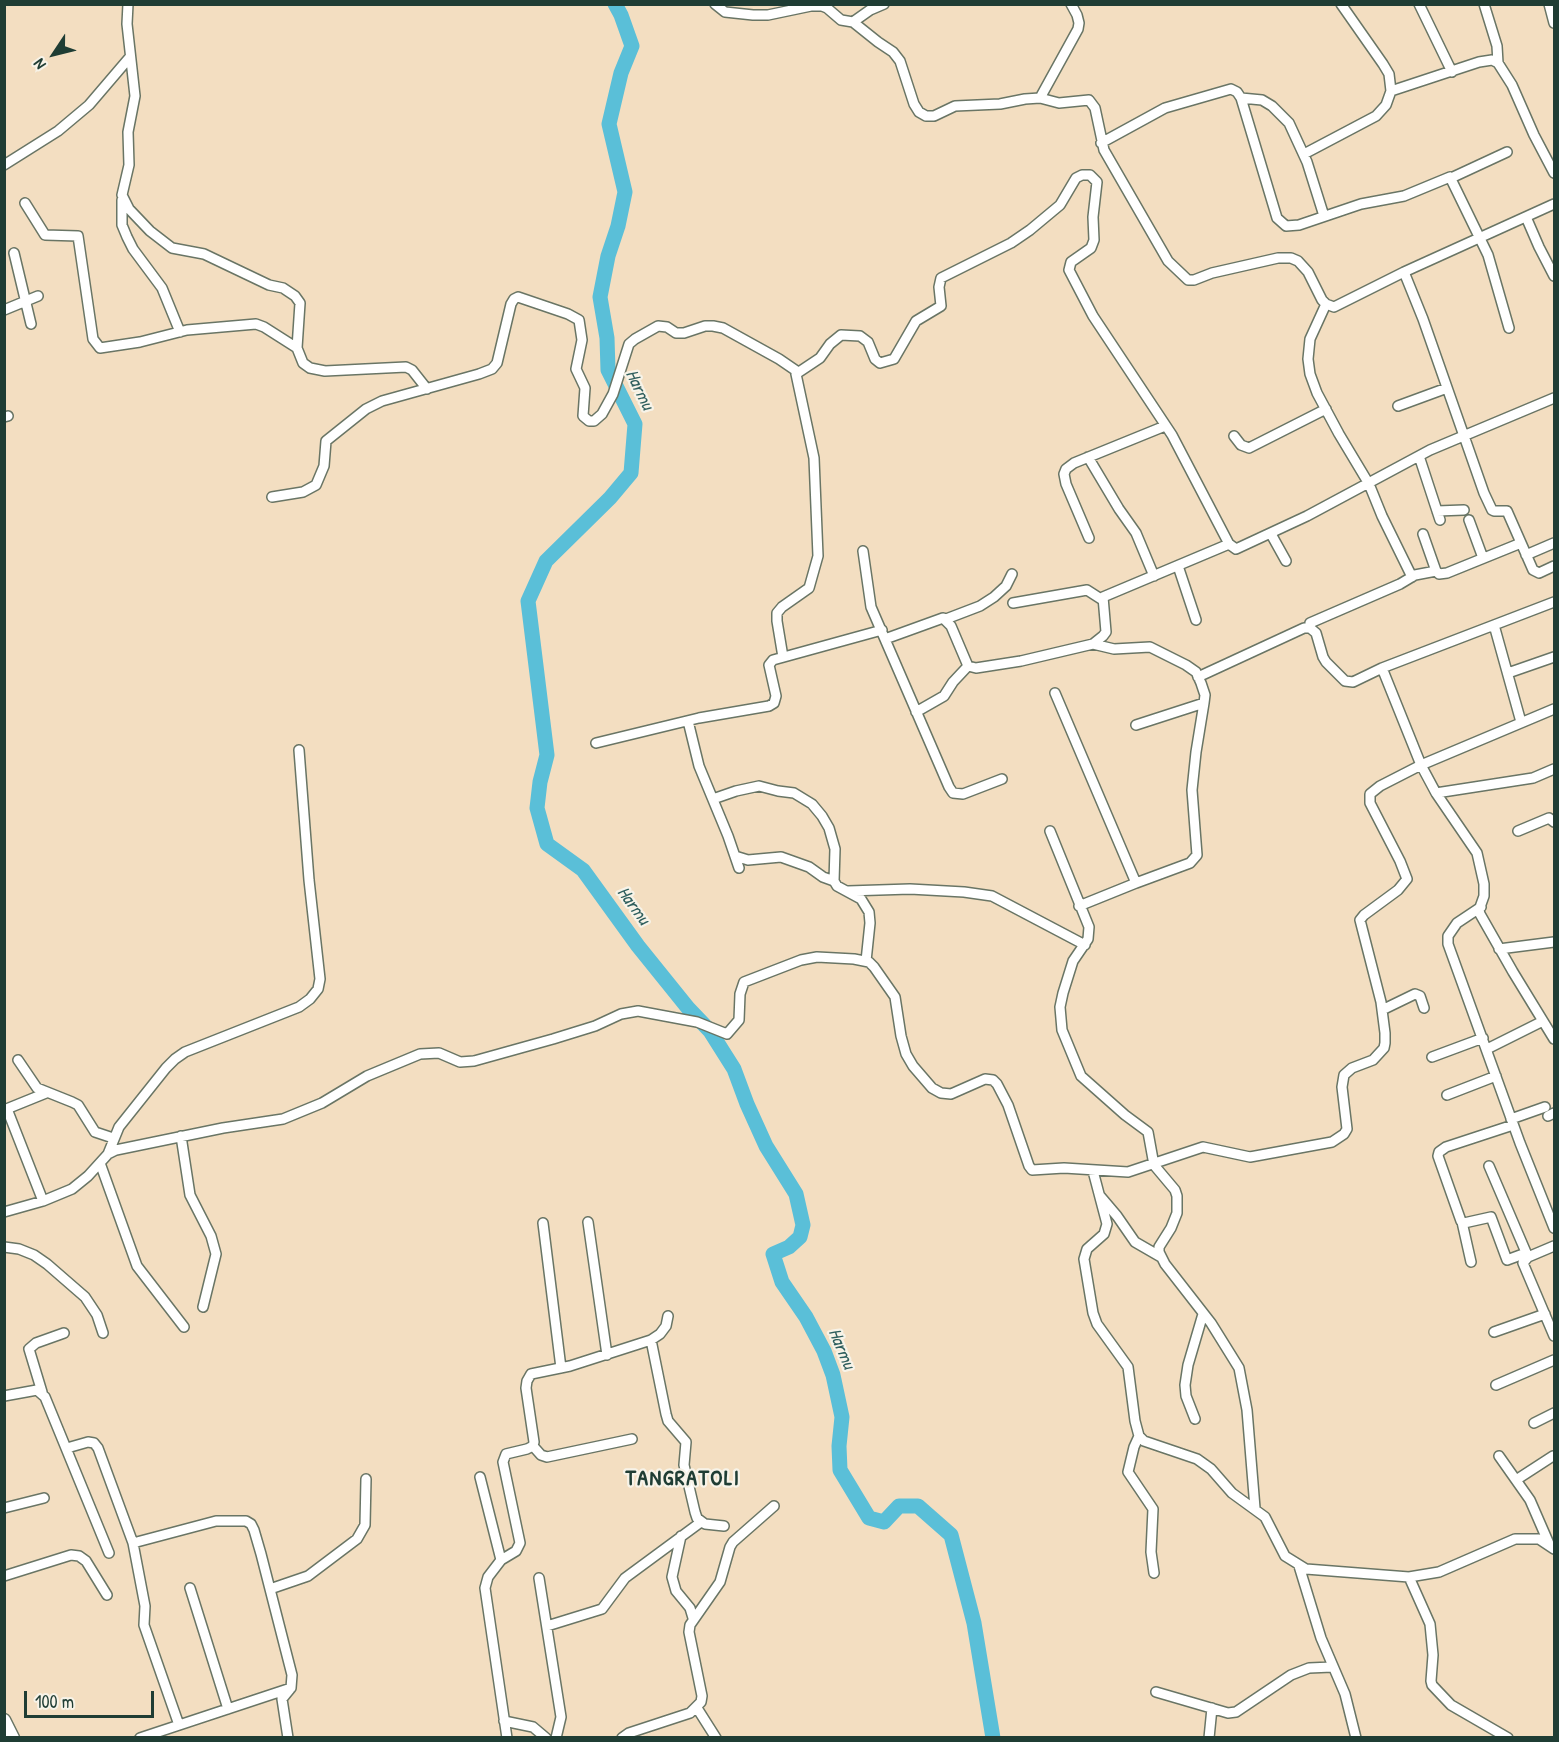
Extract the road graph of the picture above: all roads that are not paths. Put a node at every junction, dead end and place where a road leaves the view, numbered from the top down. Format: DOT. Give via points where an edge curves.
graph roads {
  1 [pos="128,4"];
  2 [pos="715,4"];
  3 [pos="884,4"];
  4 [pos="1071,4"];
  5 [pos="1341,4"];
  6 [pos="1419,4"];
  7 [pos="1484,4"];
  8 [pos="1549,4"];
  9 [pos="853,22"];
  10 [pos="1554,23"];
  11 [pos="130,57"];
  12 [pos="1498,63"];
  13 [pos="1452,72"];
  14 [pos="1391,91"];
  15 [pos="1040,98"];
  16 [pos="1241,98"];
  17 [pos="1101,142"];
  18 [pos="1507,152"];
  19 [pos="1304,154"];
  20 [pos="4,165"];
  21 [pos="1554,173"];
  22 [pos="1451,178"];
  23 [pos="122,195"];
  24 [pos="25,203"];
  25 [pos="1554,204"];
  26 [pos="1324,216"];
  27 [pos="1526,217"];
  28 [pos="1480,238"];
  29 [pos="14,253"];
  30 [pos="1404,272"];
  31 [pos="1554,276"];
  32 [pos="38,296"];
  33 [pos="25,301"];
  34 [pos="1326,304"];
  35 [pos="4,310"];
  36 [pos="31,324"];
  37 [pos="1509,328"];
  38 [pos="180,332"];
  39 [pos="297,348"];
  40 [pos="798,372"];
  41 [pos="1447,388"];
  42 [pos="427,389"];
  43 [pos="1554,398"];
  44 [pos="1398,406"];
  45 [pos="1326,410"];
  46 [pos="1165,426"];
  47 [pos="1234,436"];
  48 [pos="1464,437"];
  49 [pos="1419,456"];
  50 [pos="1088,457"];
  51 [pos="1369,484"];
  52 [pos="272,497"];
  53 [pos="1464,510"];
  54 [pos="1469,520"];
  55 [pos="1270,534"];
  56 [pos="1423,534"];
  57 [pos="1089,538"];
  58 [pos="1521,543"];
  59 [pos="1554,543"];
  60 [pos="1229,544"];
  61 [pos="862,551"];
  62 [pos="1526,555"];
  63 [pos="1483,558"];
  64 [pos="1286,561"];
  65 [pos="1178,566"];
  66 [pos="1554,566"];
  67 [pos="1436,571"];
  68 [pos="1012,574"];
  69 [pos="1154,576"];
  70 [pos="1412,577"];
  71 [pos="1101,599"];
  72 [pos="1554,602"];
  73 [pos="1013,603"];
  74 [pos="946,619"];
  75 [pos="1196,620"];
  76 [pos="1310,623"];
  77 [pos="1494,625"];
  78 [pos="883,635"];
  79 [pos="1093,644"];
  80 [pos="783,657"];
  81 [pos="1554,657"];
  82 [pos="968,666"];
  83 [pos="1382,668"];
  84 [pos="1508,674"];
  85 [pos="1198,677"];
  86 [pos="1055,693"];
  87 [pos="1204,703"];
  88 [pos="1554,709"];
  89 [pos="916,711"];
  90 [pos="688,721"];
  91 [pos="1521,722"];
  92 [pos="1136,725"];
  93 [pos="596,743"];
  94 [pos="299,750"];
  95 [pos="1421,765"];
  96 [pos="1554,769"];
  97 [pos="1002,779"];
  98 [pos="1436,793"];
  99 [pos="713,800"];
  100 [pos="1554,822"];
  101 [pos="1050,831"];
  102 [pos="1518,831"];
  103 [pos="735,856"];
  104 [pos="739,868"];
  105 [pos="834,881"];
  106 [pos="1136,882"];
  107 [pos="848,891"];
  108 [pos="1079,906"];
  109 [pos="1480,907"];
  110 [pos="1554,942"];
  111 [pos="1084,945"];
  112 [pos="1499,949"];
  113 [pos="866,961"];
  114 [pos="1424,1008"];
  115 [pos="1382,1010"];
  116 [pos="1554,1017"];
  117 [pos="1543,1021"];
  118 [pos="1483,1038"];
  119 [pos="1554,1039"];
  120 [pos="1487,1049"];
  121 [pos="1432,1057"];
  122 [pos="18,1060"];
  123 [pos="1496,1076"];
  124 [pos="46,1093"];
  125 [pos="1447,1095"];
  126 [pos="6,1109"];
  127 [pos="1549,1112"];
  128 [pos="1512,1122"];
  129 [pos="181,1136"];
  130 [pos="113,1138"];
  131 [pos="108,1154"];
  132 [pos="100,1163"];
  133 [pos="1154,1165"];
  134 [pos="1489,1166"];
  135 [pos="1093,1171"];
  136 [pos="1097,1192"];
  137 [pos="43,1201"];
  138 [pos="4,1212"];
  139 [pos="588,1222"];
  140 [pos="1462,1222"];
  141 [pos="543,1223"];
  142 [pos="1554,1228"];
  143 [pos="4,1246"];
  144 [pos="1554,1246"];
  145 [pos="1527,1255"];
  146 [pos="1161,1257"];
  147 [pos="1471,1262"];
  148 [pos="202,1307"];
  149 [pos="1203,1314"];
  150 [pos="1545,1314"];
  151 [pos="668,1316"];
  152 [pos="184,1327"];
  153 [pos="1494,1332"];
  154 [pos="64,1333"];
  155 [pos="103,1333"];
  156 [pos="1554,1336"];
  157 [pos="651,1340"];
  158 [pos="607,1354"];
  159 [pos="1554,1360"];
  160 [pos="561,1368"];
  161 [pos="1496,1385"];
  162 [pos="42,1392"];
  163 [pos="4,1396"];
  164 [pos="1554,1413"];
  165 [pos="1195,1419"];
  166 [pos="1534,1423"];
  167 [pos="1139,1436"];
  168 [pos="632,1439"];
  169 [pos="533,1446"];
  170 [pos="67,1449"];
  171 [pos="1499,1456"];
  172 [pos="1553,1456"];
  173 [pos="480,1478"];
  174 [pos="366,1479"];
  175 [pos="1516,1480"];
  176 [pos="44,1498"];
  177 [pos="774,1506"];
  178 [pos="4,1508"];
  179 [pos="1255,1508"];
  180 [pos="701,1522"];
  181 [pos="724,1526"];
  182 [pos="681,1536"];
  183 [pos="133,1543"];
  184 [pos="1552,1547"];
  185 [pos="109,1553"];
  186 [pos="501,1560"];
  187 [pos="1299,1566"];
  188 [pos="1154,1573"];
  189 [pos="4,1576"];
  190 [pos="1409,1577"];
  191 [pos="540,1578"];
  192 [pos="190,1588"];
  193 [pos="270,1589"];
  194 [pos="107,1595"];
  195 [pos="693,1618"];
  196 [pos="547,1626"];
  197 [pos="1332,1667"];
  198 [pos="291,1688"];
  199 [pos="1156,1692"];
  200 [pos="228,1708"];
  201 [pos="697,1708"];
  202 [pos="1212,1708"];
  203 [pos="4,1720"];
  204 [pos="504,1721"];
  205 [pos="179,1725"];
  206 [pos="13,1737"];
  207 [pos="140,1737"];
  208 [pos="288,1737"];
  209 [pos="507,1737"];
  210 [pos="546,1737"];
  211 [pos="556,1737"];
  212 [pos="622,1737"];
  213 [pos="716,1737"];
  214 [pos="1209,1737"];
  215 [pos="1356,1737"];
  216 [pos="1508,1737"];
  1 -- 11 [label="street"];
  2 -- 9 [label="street" via="725,12 753,15 817,5 841,20"];
  3 -- 9 [label="street"];
  4 -- 15 [label="street" via="1078,29"];
  5 -- 14 [label="street" via="1389,74"];
  6 -- 13 [label="street"];
  7 -- 12 [label="street"];
  8 -- 10 [label="street"];
  9 -- 15 [label="street" via="896,54 914,104 922,115 934,116 955,106"];
  11 -- 20 [label="street" via="89,105"];
  11 -- 23 [label="street" via="135,96 128,132 129,165"];
  12 -- 13 [label="street" via="1479,62"];
  12 -- 21 [label="street"];
  13 -- 14 [label="street"];
  14 -- 19 [label="street" via="1376,116"];
  15 -- 17 [label="street" via="1059,103 1089,100 1096,113"];
  16 -- 17 [label="street" via="1231,89 1183,102 1151,114"];
  16 -- 19 [label="street" via="1262,100 1281,114"];
  16 -- 26 [label="street" via="1277,218 1291,226"];
  17 -- 34 [label="street" via="1168,261 1186,279 1291,258 1308,272"];
  18 -- 22 [label="street"];
  19 -- 26 [label="street"];
  22 -- 26 [label="street" via="1404,196"];
  22 -- 28 [label="street"];
  23 -- 38 [label="street" via="122,225 127,237 162,288"];
  23 -- 39 [label="street" via="135,216 169,246 204,254 295,296 300,303"];
  24 -- 38 [label="street" via="45,235 74,235 80,240 96,345 107,348"];
  25 -- 27 [label="street"];
  27 -- 28 [label="street"];
  27 -- 31 [label="street"];
  28 -- 30 [label="street"];
  28 -- 37 [label="street" via="1492,265"];
  29 -- 33 [label="street"];
  30 -- 34 [label="street" via="1339,305"];
  30 -- 41 [label="street"];
  32 -- 33 [label="street"];
  33 -- 35 [label="street"];
  33 -- 36 [label="street"];
  34 -- 45 [label="street" via="1310,339 1308,359 1310,374"];
  38 -- 39 [label="street" via="256,324"];
  39 -- 42 [label="street" via="303,363 312,369 406,367"];
  40 -- 42 [label="street" via="723,328 705,326 678,333 662,326 631,342 614,394 591,422 583,416 585,388 576,369 582,340 579,320 521,297 512,302 494,367"];
  40 -- 46 [label="street" via="820,358 841,335 860,336 880,363 894,359 916,321 941,306 941,278 1011,243 1051,214 1079,176 1090,175 1097,186 1093,243 1071,262 1069,270"];
  40 -- 80 [label="street" via="814,458 818,556 809,588 777,613"];
  41 -- 44 [label="street"];
  41 -- 48 [label="street"];
  42 -- 52 [label="street" via="366,409 326,441 324,466 316,484 303,492"];
  43 -- 48 [label="street"];
  45 -- 47 [label="street" via="1250,448"];
  45 -- 51 [label="street"];
  46 -- 50 [label="street"];
  46 -- 60 [label="street"];
  48 -- 49 [label="street"];
  48 -- 58 [label="street" via="1492,510 1507,510"];
  49 -- 51 [label="street"];
  49 -- 53 [label="street" via="1438,516"];
  50 -- 57 [label="street" via="1069,466 1064,474"];
  50 -- 69 [label="street" via="1136,533"];
  51 -- 55 [label="street"];
  51 -- 70 [label="street"];
  54 -- 63 [label="street"];
  55 -- 60 [label="street" via="1238,549"];
  55 -- 64 [label="street"];
  56 -- 67 [label="street"];
  58 -- 62 [label="street"];
  58 -- 63 [label="street"];
  59 -- 62 [label="street"];
  60 -- 65 [label="street"];
  61 -- 78 [label="street" via="871,607"];
  62 -- 66 [label="street" via="1533,570 1539,573"];
  63 -- 67 [label="street" via="1447,573"];
  65 -- 69 [label="street"];
  65 -- 75 [label="street"];
  67 -- 70 [label="street"];
  68 -- 74 [label="street" via="994,597"];
  69 -- 71 [label="street"];
  70 -- 76 [label="street"];
  71 -- 73 [label="street" via="1087,590"];
  71 -- 79 [label="street" via="1106,632"];
  72 -- 77 [label="street"];
  74 -- 78 [label="street"];
  74 -- 82 [label="street"];
  77 -- 83 [label="street"];
  77 -- 84 [label="street"];
  78 -- 80 [label="street"];
  78 -- 89 [label="street"];
  79 -- 82 [label="street" via="1021,661"];
  79 -- 85 [label="street" via="1114,649 1150,647 1186,664"];
  80 -- 90 [label="street" via="769,665 774,703"];
  81 -- 84 [label="street"];
  82 -- 89 [label="street" via="944,696"];
  83 -- 85 [label="street" via="1347,682 1323,657 1314,629 1308,628"];
  83 -- 95 [label="street"];
  84 -- 91 [label="street"];
  85 -- 87 [label="street"];
  86 -- 106 [label="street"];
  87 -- 92 [label="street"];
  87 -- 106 [label="street" via="1192,790 1197,855 1190,863"];
  88 -- 91 [label="street"];
  89 -- 97 [label="street" via="953,793 963,794"];
  90 -- 93 [label="street"];
  90 -- 99 [label="street" via="699,766"];
  91 -- 95 [label="street"];
  94 -- 130 [label="street" via="318,990 298,1007 175,1059"];
  95 -- 98 [label="street"];
  95 -- 115 [label="street" via="1369,796 1407,879 1360,920"];
  96 -- 98 [label="street" via="1533,777"];
  98 -- 109 [label="street" via="1477,853 1484,884"];
  99 -- 103 [label="street"];
  99 -- 105 [label="street" via="759,786 798,794 812,804 829,828 837,858"];
  100 -- 102 [label="street" via="1550,818"];
  101 -- 108 [label="street"];
  103 -- 104 [label="street"];
  103 -- 105 [label="street" via="748,860 781,857"];
  105 -- 107 [label="street"];
  106 -- 108 [label="street"];
  107 -- 111 [label="street" via="910,889 992,896"];
  107 -- 113 [label="street" via="861,899 870,917"];
  108 -- 111 [label="street" via="1089,927"];
  109 -- 112 [label="street"];
  109 -- 118 [label="street" via="1457,923 1448,936 1448,944"];
  110 -- 112 [label="street"];
  111 -- 133 [label="street" via="1073,961 1063,993 1062,1030 1081,1076 1148,1132"];
  112 -- 117 [label="street"];
  113 -- 129 [label="street" via="808,958 746,980 741,988 739,1020 728,1034 697,1022 629,1012 564,1036 474,1061 460,1062 439,1053 420,1054 366,1076 328,1100 283,1119"];
  113 -- 135 [label="street" via="878,971 895,997 906,1054 932,1088 951,1094 985,1079 993,1080 1002,1090 1030,1168"];
  114 -- 115 [label="street" via="1420,996 1415,994"];
  115 -- 133 [label="street" via="1384,1048 1343,1078 1347,1127 1343,1136 1332,1142 1250,1157 1195,1148"];
  116 -- 117 [label="street"];
  117 -- 119 [label="street"];
  117 -- 120 [label="street"];
  118 -- 120 [label="street"];
  118 -- 121 [label="street"];
  120 -- 123 [label="street"];
  122 -- 124 [label="street" via="37,1088"];
  123 -- 125 [label="street"];
  123 -- 128 [label="street"];
  124 -- 126 [label="street"];
  124 -- 130 [label="street" via="78,1105 95,1132"];
  126 -- 137 [label="street"];
  127 -- 128 [label="street"];
  128 -- 140 [label="street" via="1446,1147 1438,1154"];
  128 -- 142 [label="street"];
  129 -- 131 [label="street"];
  129 -- 148 [label="street" via="190,1195 216,1254"];
  130 -- 131 [label="street"];
  131 -- 132 [label="street"];
  132 -- 137 [label="street" via="80,1184"];
  132 -- 152 [label="street" via="137,1266"];
  133 -- 135 [label="street" via="1128,1172"];
  133 -- 146 [label="street" via="1175,1190 1178,1203 1171,1228 1159,1247"];
  134 -- 145 [label="street"];
  135 -- 136 [label="street"];
  136 -- 146 [label="street" via="1135,1242"];
  136 -- 167 [label="street" via="1107,1224 1084,1259 1091,1304 1097,1324 1128,1367"];
  137 -- 138 [label="street"];
  139 -- 158 [label="street"];
  140 -- 145 [label="street" via="1491,1216 1507,1260"];
  140 -- 147 [label="street"];
  141 -- 160 [label="street"];
  143 -- 155 [label="street" via="34,1255 78,1290 93,1306"];
  144 -- 145 [label="street"];
  145 -- 150 [label="street" via="1523,1263"];
  146 -- 149 [label="street"];
  149 -- 165 [label="street" via="1185,1385"];
  149 -- 179 [label="street" via="1241,1373"];
  150 -- 153 [label="street"];
  150 -- 156 [label="street"];
  151 -- 157 [label="street" via="666,1326"];
  154 -- 162 [label="street" via="29,1349"];
  157 -- 158 [label="street"];
  157 -- 180 [label="street" via="668,1421 686,1442 684,1465 694,1512"];
  158 -- 160 [label="street"];
  159 -- 161 [label="street"];
  160 -- 169 [label="street" via="531,1374 527,1381"];
  162 -- 163 [label="street" via="30,1390"];
  162 -- 170 [label="street"];
  164 -- 166 [label="street"];
  167 -- 179 [label="street" via="1153,1445 1197,1459 1232,1493"];
  167 -- 188 [label="street" via="1128,1472 1153,1509"];
  168 -- 169 [label="street" via="547,1457"];
  169 -- 186 [label="street" via="504,1458 520,1543 516,1551"];
  170 -- 183 [label="street" via="88,1442 98,1448"];
  170 -- 185 [label="street"];
  171 -- 175 [label="street"];
  172 -- 175 [label="street"];
  173 -- 186 [label="street"];
  174 -- 193 [label="street" via="365,1525 357,1539 308,1576"];
  175 -- 184 [label="street" via="1535,1509"];
  176 -- 178 [label="street"];
  177 -- 195 [label="street" via="733,1542 720,1582"];
  179 -- 187 [label="street" via="1270,1524 1285,1556"];
  180 -- 181 [label="street"];
  180 -- 182 [label="street"];
  182 -- 195 [label="street" via="672,1577"];
  182 -- 196 [label="street" via="625,1578 602,1609"];
  183 -- 193 [label="street" via="204,1522 246,1521 254,1530"];
  183 -- 205 [label="street" via="145,1606 144,1624"];
  184 -- 190 [label="street" via="1539,1539 1515,1539 1439,1572"];
  186 -- 204 [label="street" via="485,1588"];
  187 -- 190 [label="street"];
  187 -- 197 [label="street"];
  189 -- 194 [label="street" via="71,1555 79,1556"];
  190 -- 216 [label="street" via="1430,1624 1432,1685 1451,1705"];
  191 -- 196 [label="street"];
  192 -- 200 [label="street"];
  193 -- 198 [label="street" via="292,1675"];
  195 -- 201 [label="street" via="689,1632 702,1696"];
  196 -- 211 [label="street" via="561,1717"];
  197 -- 202 [label="street" via="1309,1668 1292,1675 1236,1712"];
  197 -- 215 [label="street" via="1345,1695"];
  198 -- 200 [label="street"];
  198 -- 208 [label="street" via="282,1699"];
  199 -- 202 [label="street"];
  200 -- 205 [label="street"];
  201 -- 212 [label="street"];
  201 -- 213 [label="street"];
  202 -- 214 [label="street"];
  203 -- 206 [label="street"];
  204 -- 209 [label="street"];
  204 -- 210 [label="street" via="533,1727"];
  205 -- 207 [label="street"];
}
